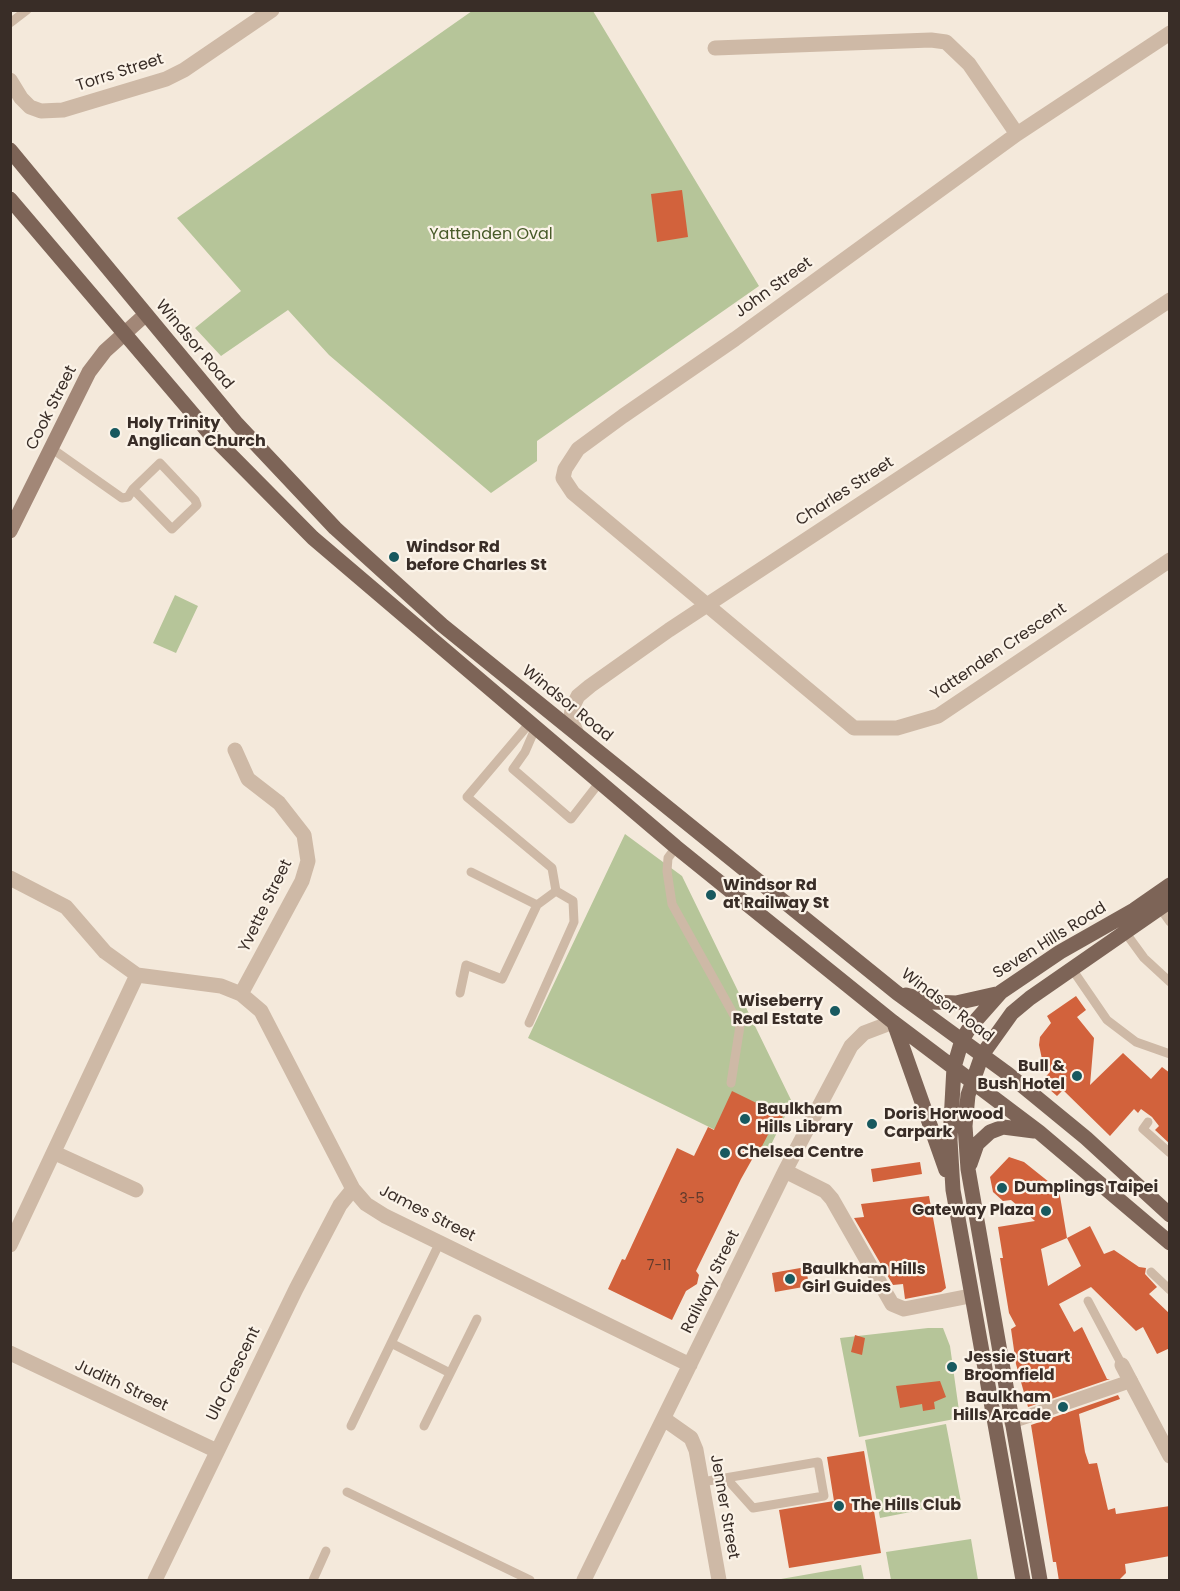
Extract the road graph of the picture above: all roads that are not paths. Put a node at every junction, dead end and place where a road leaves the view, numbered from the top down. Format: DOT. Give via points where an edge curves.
graph roads {
  1 [pos="27,10"];
  2 [pos="272,10"];
  3 [pos="10,23"];
  4 [pos="1170,33"];
  5 [pos="715,48"];
  6 [pos="10,80"];
  7 [pos="1017,134"];
  8 [pos="10,150"];
  9 [pos="10,199"];
  10 [pos="1170,300"];
  11 [pos="145,315"];
  12 [pos="123,333"];
  13 [pos="51,448"];
  14 [pos="133,489"];
  15 [pos="10,531"];
  16 [pos="1170,560"];
  17 [pos="703,602"];
  18 [pos="532,727"];
  19 [pos="577,734"];
  20 [pos="235,750"];
  21 [pos="599,783"];
  22 [pos="676,847"];
  23 [pos="471,872"];
  24 [pos="10,878"];
  25 [pos="1170,885"];
  26 [pos="556,891"];
  27 [pos="537,904"];
  28 [pos="1165,905"];
  29 [pos="1170,922"];
  30 [pos="1125,932"];
  31 [pos="1072,969"];
  32 [pos="137,975"];
  33 [pos="1170,982"];
  34 [pos="1001,992"];
  35 [pos="460,993"];
  36 [pos="897,993"];
  37 [pos="241,994"];
  38 [pos="893,1022"];
  39 [pos="529,1023"];
  40 [pos="962,1040"];
  41 [pos="1170,1054"];
  42 [pos="982,1055"];
  43 [pos="954,1067"];
  44 [pos="972,1081"];
  45 [pos="731,1083"];
  46 [pos="1149,1122"];
  47 [pos="1039,1132"];
  48 [pos="55,1153"];
  49 [pos="1170,1153"];
  50 [pos="968,1169"];
  51 [pos="785,1171"];
  52 [pos="353,1189"];
  53 [pos="136,1190"];
  54 [pos="953,1190"];
  55 [pos="1170,1215"];
  56 [pos="440,1242"];
  57 [pos="1170,1243"];
  58 [pos="10,1245"];
  59 [pos="1151,1272"];
  60 [pos="1170,1290"];
  61 [pos="970,1296"];
  62 [pos="1088,1301"];
  63 [pos="477,1319"];
  64 [pos="391,1343"];
  65 [pos="10,1353"];
  66 [pos="690,1365"];
  67 [pos="1122,1365"];
  68 [pos="450,1373"];
  69 [pos="1131,1382"];
  70 [pos="664,1419"];
  71 [pos="1011,1422"];
  72 [pos="351,1426"];
  73 [pos="424,1426"];
  74 [pos="217,1451"];
  75 [pos="1170,1456"];
  76 [pos="727,1479"];
  77 [pos="702,1482"];
  78 [pos="346,1492"];
  79 [pos="326,1551"];
  80 [pos="155,1581"];
  81 [pos="313,1581"];
  82 [pos="530,1581"];
  83 [pos="584,1581"];
  84 [pos="719,1581"];
  85 [pos="1023,1581"];
  86 [pos="1040,1581"];
  1 -- 3 [label="lane"];
  2 -- 6 [label="street, Torrs Street" via="166,79 63,110 30,107"];
  4 -- 7 [label="street, John Street"];
  5 -- 7 [label="street" via="946,42 969,64"];
  7 -- 17 [label="street, John Street" via="623,416 570,459 563,478 567,487"];
  8 -- 11 [label="main road, Windsor Road"];
  9 -- 12 [label="main road"];
  10 -- 17 [label="street, Charles Street"];
  11 -- 12 [label="main road, Cook Street"];
  11 -- 19 [label="main road, Windsor Road" via="261,452 335,528 442,626"];
  12 -- 13 [label="main road, Cook Street" via="89,372"];
  12 -- 18 [label="main road" via="210,434 296,522"];
  13 -- 14 [label="lane" via="122,498 128,497"];
  13 -- 15 [label="main road, Cook Street"];
  14 -- 14 [label="lane" via="160,463 197,506 172,529"];
  16 -- 17 [label="street, Yattenden Crescent" via="938,716 897,728 854,728"];
  17 -- 19 [label="street, Charles Street" via="578,696 571,719"];
  18 -- 21 [label="main road"];
  18 -- 21 [label="lane" via="525,752 513,769 571,819"];
  18 -- 26 [label="lane" via="467,797 552,868"];
  19 -- 36 [label="main road, Windsor Road"];
  20 -- 37 [label="street, Yvette Street" via="248,779 279,803 304,835 308,861 302,881"];
  21 -- 22 [label="main road"];
  22 -- 38 [label="main road"];
  22 -- 45 [label="lane" via="668,858 667,871 672,904 740,1026"];
  23 -- 27 [label="lane"];
  24 -- 32 [label="street" via="66,907 105,952"];
  25 -- 34 [label="main road, Seven Hills Road"];
  26 -- 27 [label="lane"];
  26 -- 39 [label="lane" via="573,901 574,922"];
  27 -- 35 [label="lane" via="502,979 466,965"];
  28 -- 29 [label="lane"];
  28 -- 30 [label="main road, Seven Hills Road"];
  30 -- 31 [label="main road, Seven Hills Road"];
  30 -- 33 [label="lane" via="1144,958"];
  31 -- 41 [label="lane" via="1107,1020 1136,1042"];
  31 -- 42 [label="main road, Seven Hills Road" via="1012,1013"];
  32 -- 37 [label="street, James Street" via="221,986"];
  32 -- 48 [label="street"];
  34 -- 36 [label="main road" via="984,999 945,1003"];
  34 -- 40 [label="main road, Seven Hills Road"];
  36 -- 40 [label="main road, Windsor Road"];
  37 -- 52 [label="street, James Street" via="261,1011 273,1029"];
  38 -- 43 [label="main road"];
  38 -- 51 [label="street, Railway Street" via="858,1037"];
  38 -- 54 [label="main road"];
  40 -- 42 [label="main road, Windsor Road"];
  40 -- 43 [label="main road, Seven Hills Road"];
  42 -- 44 [label="main road, Seven Hills Road"];
  42 -- 55 [label="main road, Windsor Road" via="1086,1138"];
  43 -- 44 [label="main road"];
  43 -- 54 [label="main road, Seven Hills Road" via="950,1140"];
  44 -- 47 [label="main road"];
  44 -- 50 [label="main road, Seven Hills Road" via="965,1126"];
  46 -- 49 [label="lane" via="1143,1129"];
  47 -- 50 [label="main road" via="1003,1126 990,1132 977,1144"];
  47 -- 57 [label="main road"];
  48 -- 53 [label="street"];
  48 -- 58 [label="street"];
  50 -- 71 [label="main road, Seven Hills Road"];
  51 -- 61 [label="street" via="825,1191 832,1199 892,1304 904,1309"];
  51 -- 66 [label="street, Railway Street"];
  52 -- 56 [label="street, James Street" via="366,1204"];
  52 -- 74 [label="street, Ula Crescent" via="328,1226"];
  54 -- 61 [label="main road"];
  56 -- 64 [label="lane"];
  56 -- 66 [label="street, James Street"];
  59 -- 60 [label="lane"];
  61 -- 85 [label="main road"];
  62 -- 67 [label="lane"];
  63 -- 68 [label="lane"];
  64 -- 68 [label="lane"];
  64 -- 72 [label="lane"];
  65 -- 74 [label="street, Judith Street"];
  66 -- 70 [label="street, Railway Street"];
  67 -- 69 [label="street"];
  68 -- 73 [label="lane"];
  69 -- 71 [label="street"];
  69 -- 75 [label="street"];
  70 -- 77 [label="street, Jenner Street" via="691,1438"];
  70 -- 83 [label="street, Railway Street"];
  71 -- 86 [label="main road, Seven Hills Road"];
  74 -- 80 [label="street, Ula Crescent"];
  76 -- 76 [label="lane" via="818,1462 824,1496 753,1508"];
  76 -- 77 [label="lane"];
  77 -- 84 [label="street, Jenner Street"];
  78 -- 82 [label="lane"];
  79 -- 81 [label="lane"];
}
